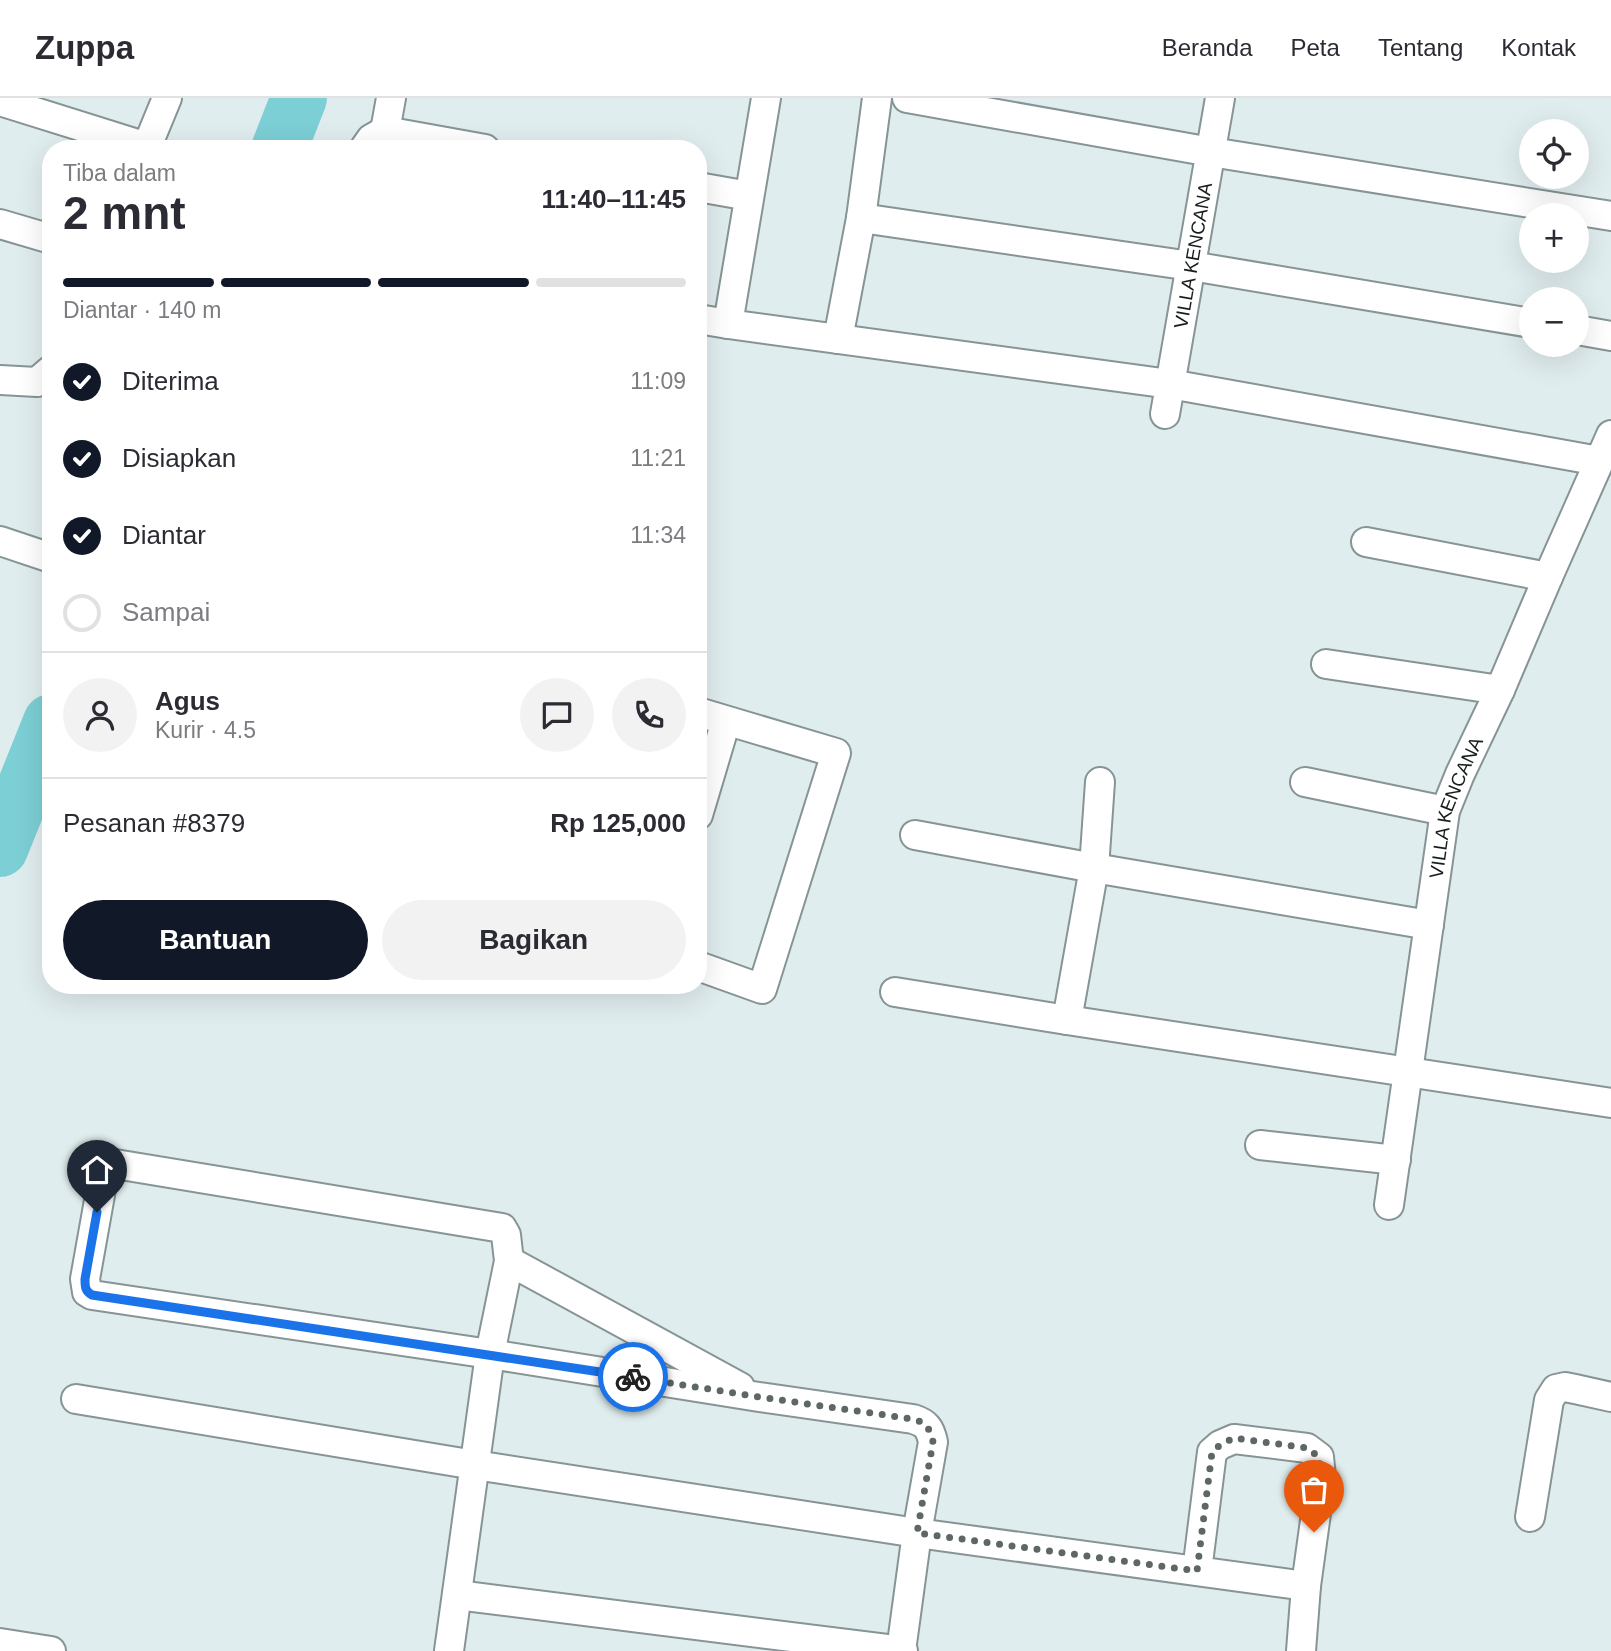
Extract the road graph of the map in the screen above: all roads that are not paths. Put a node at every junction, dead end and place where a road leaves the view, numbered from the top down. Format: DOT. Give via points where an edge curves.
graph roads {
  1 [pos="167,98"];
  2 [pos="391,98"];
  3 [pos="766,98"];
  4 [pos="877,98"];
  5 [pos="908,98"];
  6 [pos="1220,98"];
  7 [pos="0,101"];
  8 [pos="386,131"];
  9 [pos="122,140"];
  10 [pos="150,140"];
  11 [pos="370,140"];
  12 [pos="436,140"];
  13 [pos="1211,152"];
  14 [pos="707,189"];
  15 [pos="750,196"];
  16 [pos="1611,216"];
  17 [pos="861,218"];
  18 [pos="0,224"];
  19 [pos="42,236"];
  20 [pos="1191,266"];
  21 [pos="707,321"];
  22 [pos="1519,321"];
  23 [pos="727,324"];
  24 [pos="1589,332"];
  25 [pos="1611,336"];
  26 [pos="838,339"];
  27 [pos="42,378"];
  28 [pos="0,380"];
  29 [pos="1170,384"];
  30 [pos="1165,414"];
  31 [pos="1611,435"];
  32 [pos="1599,461"];
  33 [pos="0,541"];
  34 [pos="1366,542"];
  35 [pos="42,555"];
  36 [pos="1548,577"];
  37 [pos="1326,664"];
  38 [pos="1500,690"];
  39 [pos="707,715"];
  40 [pos="726,721"];
  41 [pos="1100,782"];
  42 [pos="1305,782"];
  43 [pos="707,785"];
  44 [pos="1445,811"];
  45 [pos="915,835"];
  46 [pos="1094,868"];
  47 [pos="1429,925"];
  48 [pos="707,969"];
  49 [pos="895,992"];
  50 [pos="1067,1020"];
  51 [pos="1409,1072"];
  52 [pos="1611,1103"];
  53 [pos="1260,1145"];
  54 [pos="1396,1160"];
  55 [pos="1389,1205"];
  56 [pos="509,1261"];
  57 [pos="490,1354"];
  58 [pos="759,1397"];
  59 [pos="1611,1397"];
  60 [pos="76,1399"];
  61 [pos="475,1465"];
  62 [pos="1530,1517"];
  63 [pos="917,1533"];
  64 [pos="1197,1571"];
  65 [pos="1306,1586"];
  66 [pos="457,1595"];
  67 [pos="0,1643"];
  68 [pos="51,1651"];
  69 [pos="449,1651"];
  70 [pos="901,1651"];
  71 [pos="1301,1651"];
  1 -- 10 [label="street"];
  2 -- 8 [label="street"];
  3 -- 15 [label="street"];
  4 -- 17 [label="street"];
  5 -- 13 [label="street"];
  6 -- 13 [label="street, VILLA KENCANA"];
  7 -- 9 [label="street"];
  8 -- 11 [label="street"];
  8 -- 12 [label="street"];
  13 -- 16 [label="street"];
  13 -- 20 [label="street, VILLA KENCANA"];
  14 -- 15 [label="street"];
  15 -- 23 [label="street"];
  17 -- 20 [label="street"];
  17 -- 26 [label="street"];
  18 -- 19 [label="street"];
  20 -- 22 [label="street"];
  20 -- 29 [label="street, VILLA KENCANA"];
  21 -- 23 [label="street"];
  23 -- 26 [label="street"];
  24 -- 25 [label="street"];
  26 -- 29 [label="street"];
  27 -- 28 [label="street" via="37,382"];
  29 -- 30 [label="street, VILLA KENCANA"];
  29 -- 32 [label="street"];
  31 -- 32 [label="street, VILLA KENCANA"];
  32 -- 36 [label="street, VILLA KENCANA"];
  33 -- 35 [label="street"];
  34 -- 36 [label="street"];
  36 -- 38 [label="street, VILLA KENCANA"];
  37 -- 38 [label="street"];
  38 -- 44 [label="street, VILLA KENCANA"];
  39 -- 40 [label="street"];
  40 -- 43 [label="street"];
  40 -- 48 [label="street" via="836,753 762,989"];
  41 -- 46 [label="street"];
  42 -- 44 [label="street"];
  44 -- 47 [label="street, VILLA KENCANA"];
  45 -- 46 [label="street"];
  46 -- 47 [label="street"];
  46 -- 50 [label="street"];
  47 -- 51 [label="street, VILLA KENCANA"];
  49 -- 50 [label="street"];
  50 -- 51 [label="street"];
  51 -- 52 [label="street"];
  51 -- 54 [label="street, VILLA KENCANA"];
  53 -- 54 [label="street"];
  54 -- 55 [label="street, VILLA KENCANA"];
  56 -- 57 [label="street"];
  56 -- 57 [label="street" via="506,1235 496,1226 112,1163 106,1167 85,1279 92,1295"];
  56 -- 58 [label="street"];
  57 -- 58 [label="street"];
  57 -- 61 [label="street"];
  58 -- 63 [label="street" via="923,1422 933,1442"];
  59 -- 62 [label="street" via="1565,1387 1552,1394"];
  60 -- 61 [label="street"];
  61 -- 63 [label="street"];
  61 -- 66 [label="street"];
  63 -- 64 [label="street"];
  63 -- 70 [label="street"];
  64 -- 65 [label="street"];
  64 -- 65 [label="street" via="1212,1452 1234,1438 1307,1448 1319,1457 1321,1477"];
  65 -- 71 [label="street"];
  66 -- 69 [label="street"];
  66 -- 70 [label="street"];
  67 -- 68 [label="street"];
}
